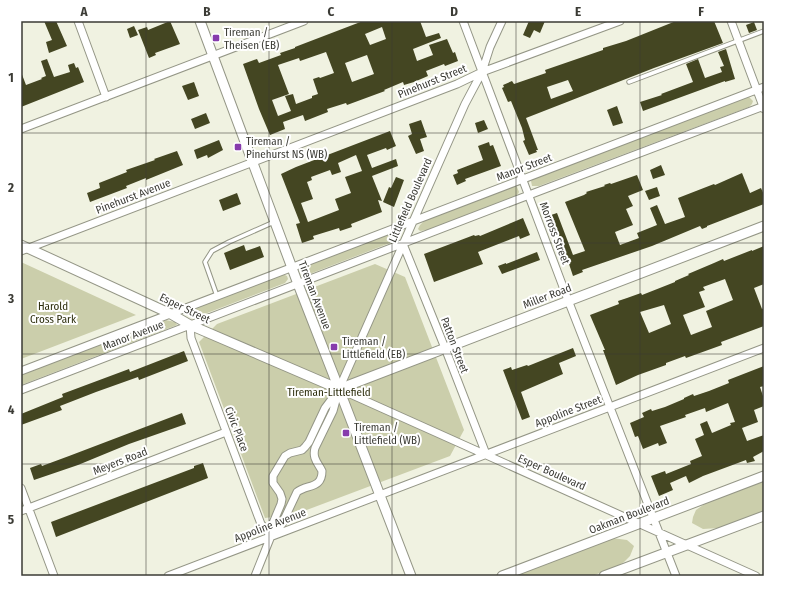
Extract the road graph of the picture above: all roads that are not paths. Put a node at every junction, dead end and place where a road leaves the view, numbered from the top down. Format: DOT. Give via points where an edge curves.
graph roads {
  1 [pos="78,21"];
  2 [pos="200,21"];
  3 [pos="304,21"];
  4 [pos="463,21"];
  5 [pos="502,21"];
  6 [pos="620,21"];
  7 [pos="731,21"];
  8 [pos="764,31"];
  9 [pos="738,41"];
  10 [pos="213,56"];
  11 [pos="482,72"];
  12 [pos="629,82"];
  13 [pos="760,88"];
  14 [pos="106,97"];
  15 [pos="764,107"];
  16 [pos="21,129"];
  17 [pos="252,162"];
  18 [pos="523,179"];
  19 [pos="529,195"];
  20 [pos="413,221"];
  21 [pos="275,222"];
  22 [pos="764,226"];
  23 [pos="403,244"];
  24 [pos="23,248"];
  25 [pos="292,267"];
  26 [pos="298,284"];
  27 [pos="217,296"];
  28 [pos="568,300"];
  29 [pos="171,314"];
  30 [pos="190,325"];
  31 [pos="445,348"];
  32 [pos="764,348"];
  33 [pos="21,371"];
  34 [pos="339,389"];
  35 [pos="21,390"];
  36 [pos="610,406"];
  37 [pos="226,432"];
  38 [pos="486,454"];
  39 [pos="764,476"];
  40 [pos="21,488"];
  41 [pos="379,495"];
  42 [pos="25,509"];
  43 [pos="764,516"];
  44 [pos="654,518"];
  45 [pos="640,524"];
  46 [pos="659,532"];
  47 [pos="271,536"];
  48 [pos="687,545"];
  49 [pos="667,553"];
  50 [pos="54,576"];
  51 [pos="168,576"];
  52 [pos="255,576"];
  53 [pos="410,576"];
  54 [pos="502,576"];
  55 [pos="604,576"];
  56 [pos="676,576"];
  57 [pos="756,576"];
  1 -- 14 [label="street"];
  2 -- 10 [label="street, Tireman Avenue"];
  3 -- 10 [label="street"];
  4 -- 11 [label="street, Morross Street"];
  5 -- 11 [label="street, Littlefield Boulevard"];
  6 -- 11 [label="street, Pinehurst Street"];
  7 -- 9 [label="street"];
  8 -- 9 [label="lane"];
  9 -- 12 [label="lane"];
  9 -- 13 [label="street"];
  10 -- 14 [label="street"];
  10 -- 17 [label="street, Tireman Avenue"];
  11 -- 17 [label="street, Pinehurst Street" via="457,84"];
  11 -- 18 [label="street, Morross Street"];
  11 -- 20 [label="street, Littlefield Boulevard"];
  13 -- 15 [label="street"];
  13 -- 18 [label="street, Manor Street"];
  14 -- 16 [label="street"];
  15 -- 19 [label="street"];
  17 -- 21 [label="street, Tireman Avenue"];
  17 -- 24 [label="street, Pinehurst Avenue"];
  18 -- 19 [label="street, Morross Street"];
  18 -- 20 [label="street, Manor Street"];
  19 -- 23 [label="street"];
  19 -- 28 [label="street, Morross Street"];
  20 -- 23 [label="street, Littlefield Boulevard"];
  20 -- 25 [label="street, Manor Street"];
  21 -- 25 [label="street, Tireman Avenue"];
  21 -- 27 [label="lane" via="212,252 206,262"];
  22 -- 28 [label="street, Miller Road"];
  23 -- 26 [label="street"];
  23 -- 31 [label="street, Patton Street"];
  23 -- 34 [label="street, Littlefield Boulevard"];
  24 -- 29 [label="street, Esper Street"];
  25 -- 26 [label="street, Tireman Avenue"];
  25 -- 27 [label="street, Manor Avenue"];
  26 -- 30 [label="street, Manor Avenue"];
  26 -- 34 [label="street, Tireman Avenue"];
  27 -- 29 [label="street, Manor Avenue"];
  28 -- 31 [label="street, Miller Road"];
  28 -- 36 [label="street, Morross Street"];
  29 -- 30 [label="street, Esper Street"];
  29 -- 33 [label="street, Manor Avenue"];
  30 -- 34 [label="street, Esper Street"];
  30 -- 35 [label="street, Manor Avenue"];
  30 -- 37 [label="street, Civic Place" via="191,338"];
  31 -- 34 [label="street, Miller Road"];
  31 -- 38 [label="street, Patton Street"];
  32 -- 36 [label="street, Appoline Street"];
  34 -- 38 [label="street, Esper Boulevard"];
  34 -- 41 [label="street, Tireman Avenue"];
  34 -- 47 [label="street" via="333,411 314,451 315,461 322,471 320,478 314,485 297,492 282,524"];
  34 -- 47 [label="street" via="325,408 306,447 285,456 273,476 273,483 282,499"];
  36 -- 38 [label="street, Appoline Street"];
  36 -- 44 [label="street, Morross Street"];
  37 -- 42 [label="street, Meyers Road"];
  37 -- 47 [label="street, Civic Place" via="261,524"];
  38 -- 41 [label="street, Appoline Street"];
  38 -- 45 [label="street, Esper Boulevard"];
  39 -- 44 [label="street, Oakman Boulevard"];
  40 -- 42 [label="street"];
  41 -- 47 [label="street, Appoline Avenue"];
  41 -- 53 [label="street, Tireman Avenue"];
  42 -- 50 [label="street"];
  43 -- 48 [label="street"];
  44 -- 45 [label="street, Oakman Boulevard"];
  44 -- 46 [label="street, Morross Street"];
  45 -- 46 [label="street, Esper Boulevard"];
  45 -- 54 [label="street, Oakman Boulevard"];
  46 -- 48 [label="street, Esper Boulevard"];
  46 -- 49 [label="street, Morross Street"];
  47 -- 51 [label="street, Appoline Avenue"];
  47 -- 52 [label="street"];
  48 -- 49 [label="street"];
  48 -- 57 [label="street, Esper Boulevard"];
  49 -- 55 [label="street"];
  49 -- 56 [label="street"];
}
